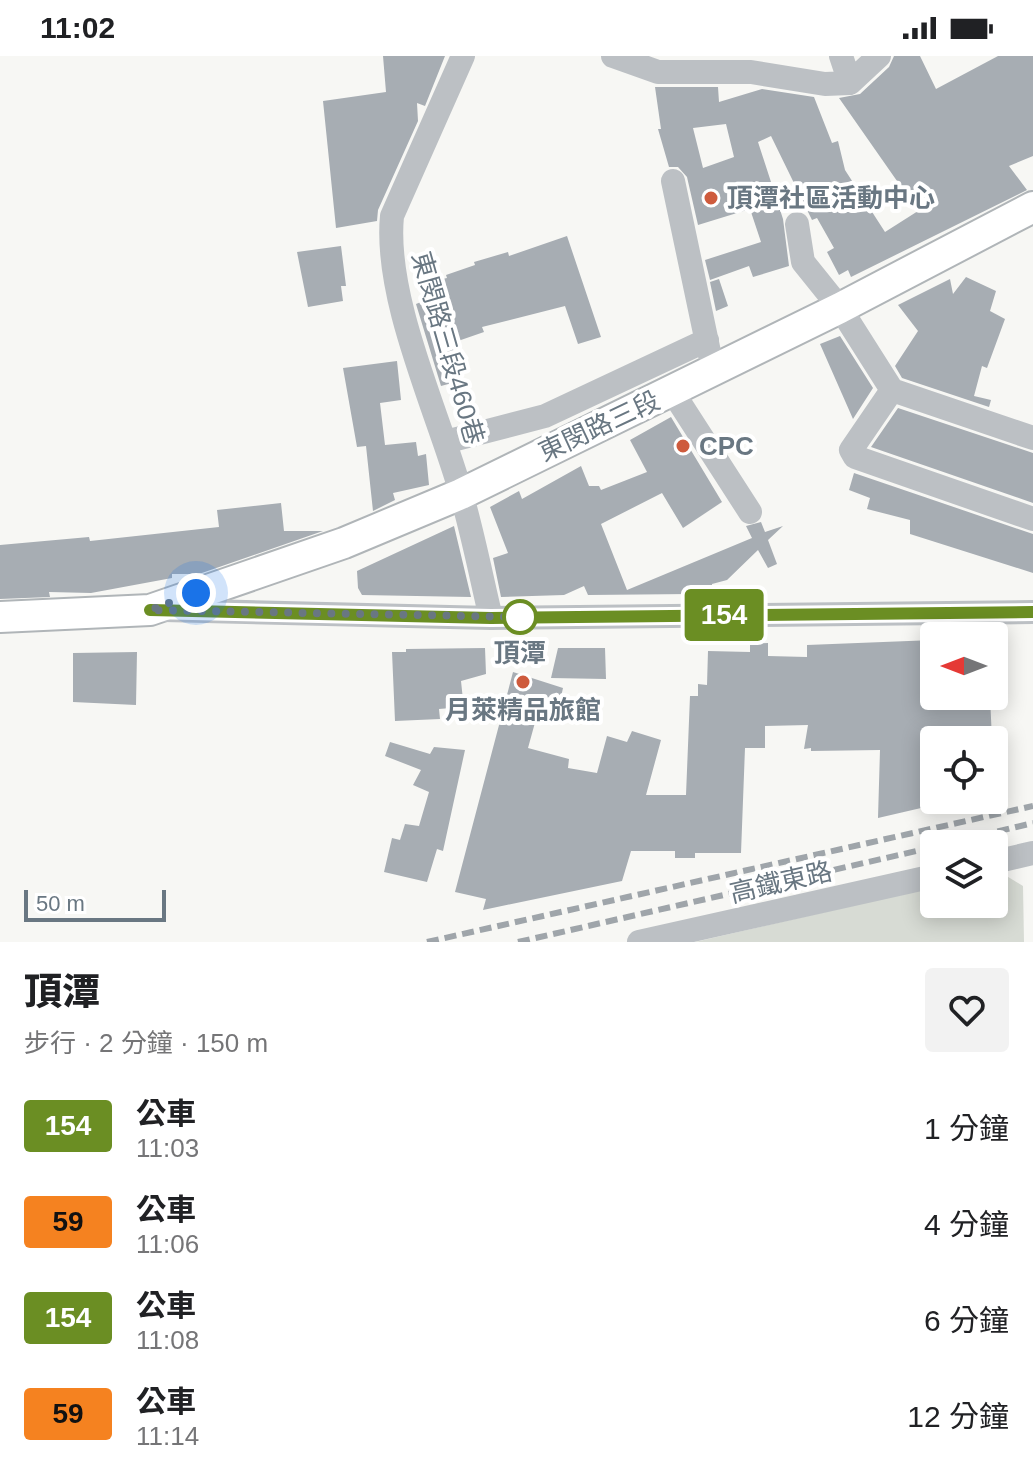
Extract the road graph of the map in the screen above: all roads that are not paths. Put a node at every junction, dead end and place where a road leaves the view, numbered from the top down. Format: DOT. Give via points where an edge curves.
graph roads {
  1 [pos="463,56"];
  2 [pos="613,56"];
  3 [pos="841,56"];
  4 [pos="879,56"];
  5 [pos="738,64"];
  6 [pos="850,83"];
  7 [pos="673,181"];
  8 [pos="1033,207"];
  9 [pos="797,224"];
  10 [pos="840,308"];
  11 [pos="707,340"];
  12 [pos="713,370"];
  13 [pos="892,390"];
  14 [pos="672,391"];
  15 [pos="1033,438"];
  16 [pos="445,442"];
  17 [pos="461,494"];
  18 [pos="750,512"];
  19 [pos="1033,519"];
  20 [pos="150,610"];
  21 [pos="1033,612"];
  22 [pos="0,617"];
  23 [pos="491,618"];
  24 [pos="1033,853"];
  25 [pos="1008,859"];
  26 [pos="920,879"];
  27 [pos="639,942"];
  1 -- 16 [label="street, 東閔路三段460巷" via="392,216 390,238 396,285"];
  2 -- 5 [label="street" via="658,72"];
  3 -- 6 [label="street"];
  4 -- 6 [label="street"];
  5 -- 6 [label="street" via="825,84"];
  7 -- 11 [label="street"];
  8 -- 10 [label="main road, 東閔路三段"];
  9 -- 10 [label="street" via="803,262"];
  10 -- 12 [label="main road, 東閔路三段"];
  10 -- 13 [label="street"];
  11 -- 12 [label="street"];
  11 -- 16 [label="street" via="545,416"];
  12 -- 14 [label="main road, 東閔路三段"];
  13 -- 15 [label="street"];
  13 -- 19 [label="street" via="851,450 855,457"];
  14 -- 17 [label="main road, 東閔路三段"];
  14 -- 18 [label="street"];
  16 -- 17 [label="street, 東閔路三段460巷"];
  17 -- 20 [label="main road, 東閔路三段" via="344,543"];
  17 -- 23 [label="street, 東閔路三段460巷"];
  20 -- 22 [label="main road, 東閔路三段"];
  20 -- 23 [label="street"];
  21 -- 23 [label="street"];
  24 -- 25 [label="street"];
  26 -- 27 [label="street, 高鐵東路"];
}
